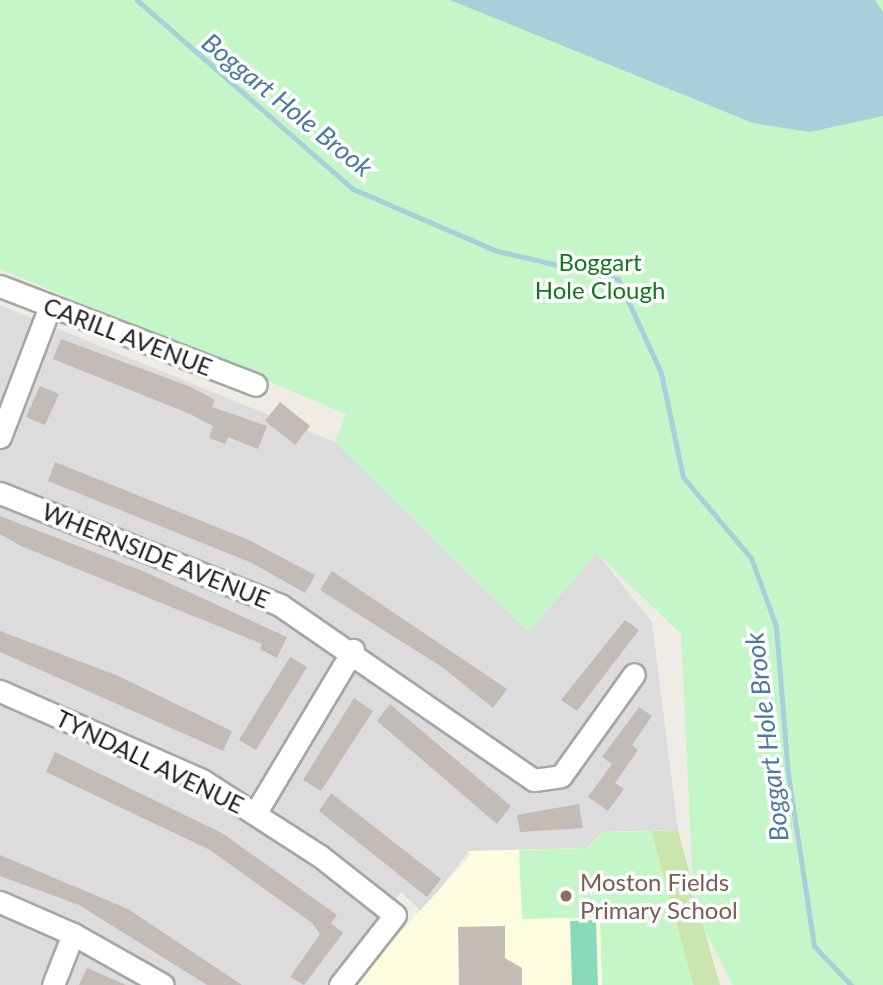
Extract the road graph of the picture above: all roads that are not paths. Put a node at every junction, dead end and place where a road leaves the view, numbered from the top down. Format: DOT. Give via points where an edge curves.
graph roads {
  1 [pos="0,286"];
  2 [pos="50,306"];
  3 [pos="256,385"];
  4 [pos="0,437"];
  5 [pos="0,493"];
  6 [pos="354,650"];
  7 [pos="634,674"];
  8 [pos="0,691"];
  9 [pos="256,812"];
  10 [pos="0,902"];
  11 [pos="74,934"];
  12 [pos="53,985"];
  13 [pos="163,985"];
  14 [pos="340,985"];
  1 -- 2 [label="street, CARILL AVENUE"];
  2 -- 3 [label="street, CARILL AVENUE"];
  2 -- 4 [label="street"];
  5 -- 6 [label="street, WHERNSIDE AVENUE" via="193,565 280,605"];
  6 -- 7 [label="street, WHERNSIDE AVENUE" via="534,780 561,776"];
  6 -- 9 [label="street"];
  8 -- 9 [label="street, TYNDALL AVENUE" via="202,780"];
  9 -- 14 [label="street, TYNDALL AVENUE" via="395,915"];
  10 -- 11 [label="street"];
  11 -- 12 [label="street"];
  11 -- 13 [label="street"];
}
